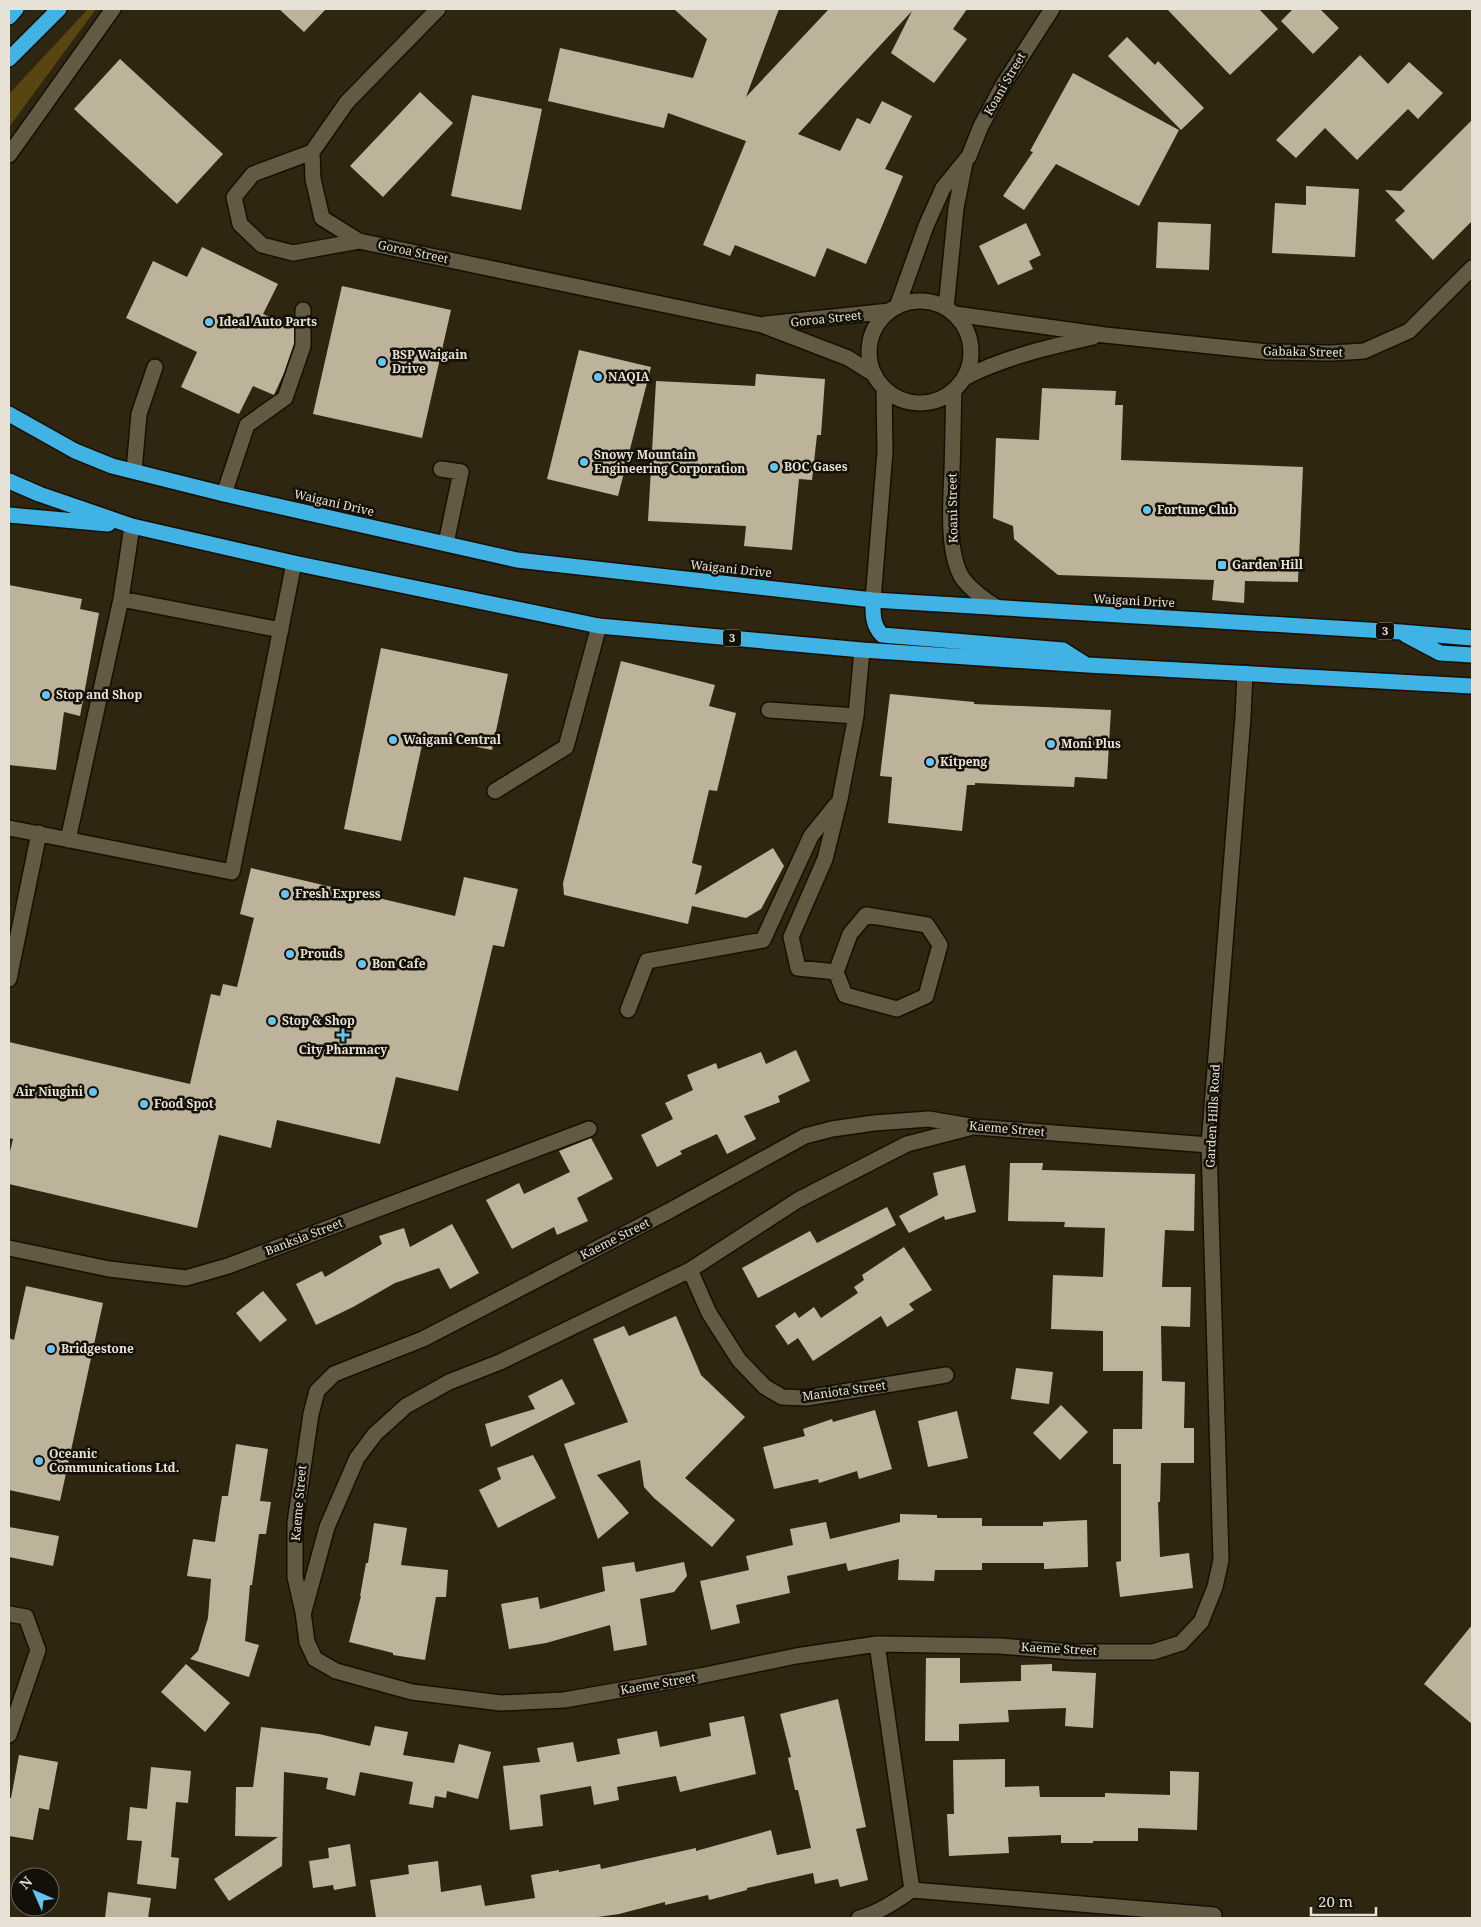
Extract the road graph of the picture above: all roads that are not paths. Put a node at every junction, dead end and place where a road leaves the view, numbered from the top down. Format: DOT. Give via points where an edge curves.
graph roads {
  1 [pos="16,9"];
  2 [pos="59,9"];
  3 [pos="113,9"];
  4 [pos="438,9"];
  5 [pos="1052,9"];
  6 [pos="9,17"];
  7 [pos="9,59"];
  8 [pos="312,152"];
  9 [pos="9,155"];
  10 [pos="965,164"];
  11 [pos="359,241"];
  12 [pos="1472,268"];
  13 [pos="894,309"];
  14 [pos="304,310"];
  15 [pos="950,311"];
  16 [pos="762,325"];
  17 [pos="1104,335"];
  18 [pos="155,368"];
  19 [pos="964,378"];
  20 [pos="880,382"];
  21 [pos="954,390"];
  22 [pos="9,414"];
  23 [pos="440,468"];
  24 [pos="134,471"];
  25 [pos="9,481"];
  26 [pos="224,494"];
  27 [pos="9,515"];
  28 [pos="132,526"];
  29 [pos="446,544"];
  30 [pos="294,564"];
  31 [pos="121,599"];
  32 [pos="873,600"];
  33 [pos="998,608"];
  34 [pos="599,626"];
  35 [pos="281,630"];
  36 [pos="1401,632"];
  37 [pos="1472,638"];
  38 [pos="862,650"];
  39 [pos="1472,656"];
  40 [pos="1087,665"];
  41 [pos="1245,673"];
  42 [pos="1472,686"];
  43 [pos="769,710"];
  44 [pos="856,716"];
  45 [pos="495,791"];
  46 [pos="840,799"];
  47 [pos="9,828"];
  48 [pos="39,834"];
  49 [pos="68,840"];
  50 [pos="836,972"];
  51 [pos="9,979"];
  52 [pos="628,1010"];
  53 [pos="976,1127"];
  54 [pos="589,1129"];
  55 [pos="1209,1145"];
  56 [pos="9,1248"];
  57 [pos="690,1270"];
  58 [pos="946,1375"];
  59 [pos="1220,1560"];
  60 [pos="303,1612"];
  61 [pos="9,1614"];
  62 [pos="877,1644"];
  63 [pos="9,1735"];
  64 [pos="912,1890"];
  65 [pos="1214,1915"];
  66 [pos="859,1918"];
  1 -- 6 [label="highway"];
  2 -- 7 [label="highway"];
  3 -- 9 [label="street"];
  4 -- 8 [label="street" via="347,102"];
  5 -- 10 [label="street, Koani Street" via="1003,85"];
  8 -- 11 [label="street, Goroa Street" via="313,179 322,218"];
  8 -- 11 [label="street" via="253,174 234,197 240,224 262,244 293,253"];
  10 -- 13 [label="street, Koani Street" via="943,188"];
  10 -- 15 [label="street, Koani Street" via="956,208"];
  11 -- 16 [label="street, Goroa Street"];
  12 -- 17 [label="street, Gabaka Street" via="1409,331 1364,351 1268,352"];
  13 -- 15 [label="street" via="907,303 927,302"];
  13 -- 16 [label="street, Goroa Street"];
  13 -- 20 [label="street" via="875,329 871,341 871,364"];
  14 -- 26 [label="street" via="303,346 284,398 247,425"];
  15 -- 17 [label="street, Gabaka Street"];
  15 -- 19 [label="street" via="965,328 971,344 971,361"];
  16 -- 20 [label="street, Goroa Street" via="848,358"];
  17 -- 19 [label="street, Gabaka Street" via="1040,349 989,365"];
  18 -- 24 [label="street" via="139,414"];
  19 -- 21 [label="street"];
  20 -- 21 [label="street" via="897,398 912,402 927,403"];
  20 -- 32 [label="street" via="885,452"];
  21 -- 33 [label="street, Koani Street" via="951,494 954,553 962,578"];
  22 -- 24 [label="highway, Waigani Drive / 3" via="75,451"];
  23 -- 29 [label="street" via="461,472"];
  24 -- 26 [label="highway, Waigani Drive / 3"];
  25 -- 28 [label="highway, 3"];
  26 -- 29 [label="highway, Waigani Drive / 3"];
  27 -- 28 [label="highway"];
  28 -- 30 [label="highway, 3"];
  28 -- 31 [label="street"];
  29 -- 32 [label="highway, Waigani Drive / 3" via="517,560"];
  30 -- 34 [label="highway, 3"];
  30 -- 35 [label="street"];
  31 -- 35 [label="street"];
  31 -- 49 [label="street"];
  32 -- 33 [label="highway, Waigani Drive / 3"];
  32 -- 40 [label="highway" via="873,620 882,635 1063,650"];
  33 -- 36 [label="highway, Waigani Drive / 3"];
  34 -- 38 [label="highway, 3"];
  34 -- 45 [label="street" via="566,747"];
  35 -- 49 [label="street" via="232,872"];
  36 -- 37 [label="highway, Waigani Drive / 3"];
  36 -- 39 [label="highway" via="1440,653"];
  38 -- 40 [label="highway, 3"];
  38 -- 44 [label="street"];
  40 -- 41 [label="highway, 3"];
  41 -- 42 [label="highway, 3"];
  41 -- 55 [label="street, Garden Hills Road"];
  43 -- 44 [label="street"];
  44 -- 46 [label="street"];
  46 -- 50 [label="street" via="825,859 791,937 798,968"];
  46 -- 52 [label="street" via="811,836 763,940 647,960"];
  47 -- 48 [label="street"];
  48 -- 49 [label="street"];
  48 -- 51 [label="street"];
  50 -- 50 [label="street" via="850,934 866,915 927,925 940,945 926,996 897,1009 844,995"];
  53 -- 55 [label="street, Kaeme Street"];
  53 -- 57 [label="street" via="899,1148 798,1200"];
  53 -- 60 [label="street, Kaeme Street" via="929,1119 866,1124 805,1136 423,1339 334,1374 317,1391 296,1514 295,1577"];
  54 -- 56 [label="street, Banksia Street" via="236,1263 186,1278 109,1268"];
  55 -- 59 [label="street, Garden Hills Road"];
  57 -- 58 [label="street, Maniota Street" via="709,1313 739,1360 765,1387 782,1397 806,1398"];
  57 -- 60 [label="street" via="500,1362 449,1382 406,1406 375,1434 358,1458 327,1527"];
  59 -- 62 [label="street, Kaeme Street" via="1215,1587 1201,1622 1181,1643 1153,1652"];
  60 -- 62 [label="street, Kaeme Street" via="308,1642 315,1659 336,1671 412,1692 501,1703 564,1700"];
  61 -- 63 [label="street" via="26,1617 38,1650"];
  62 -- 64 [label="street"];
  64 -- 65 [label="street"];
  64 -- 66 [label="street" via="869,1916"];
}
